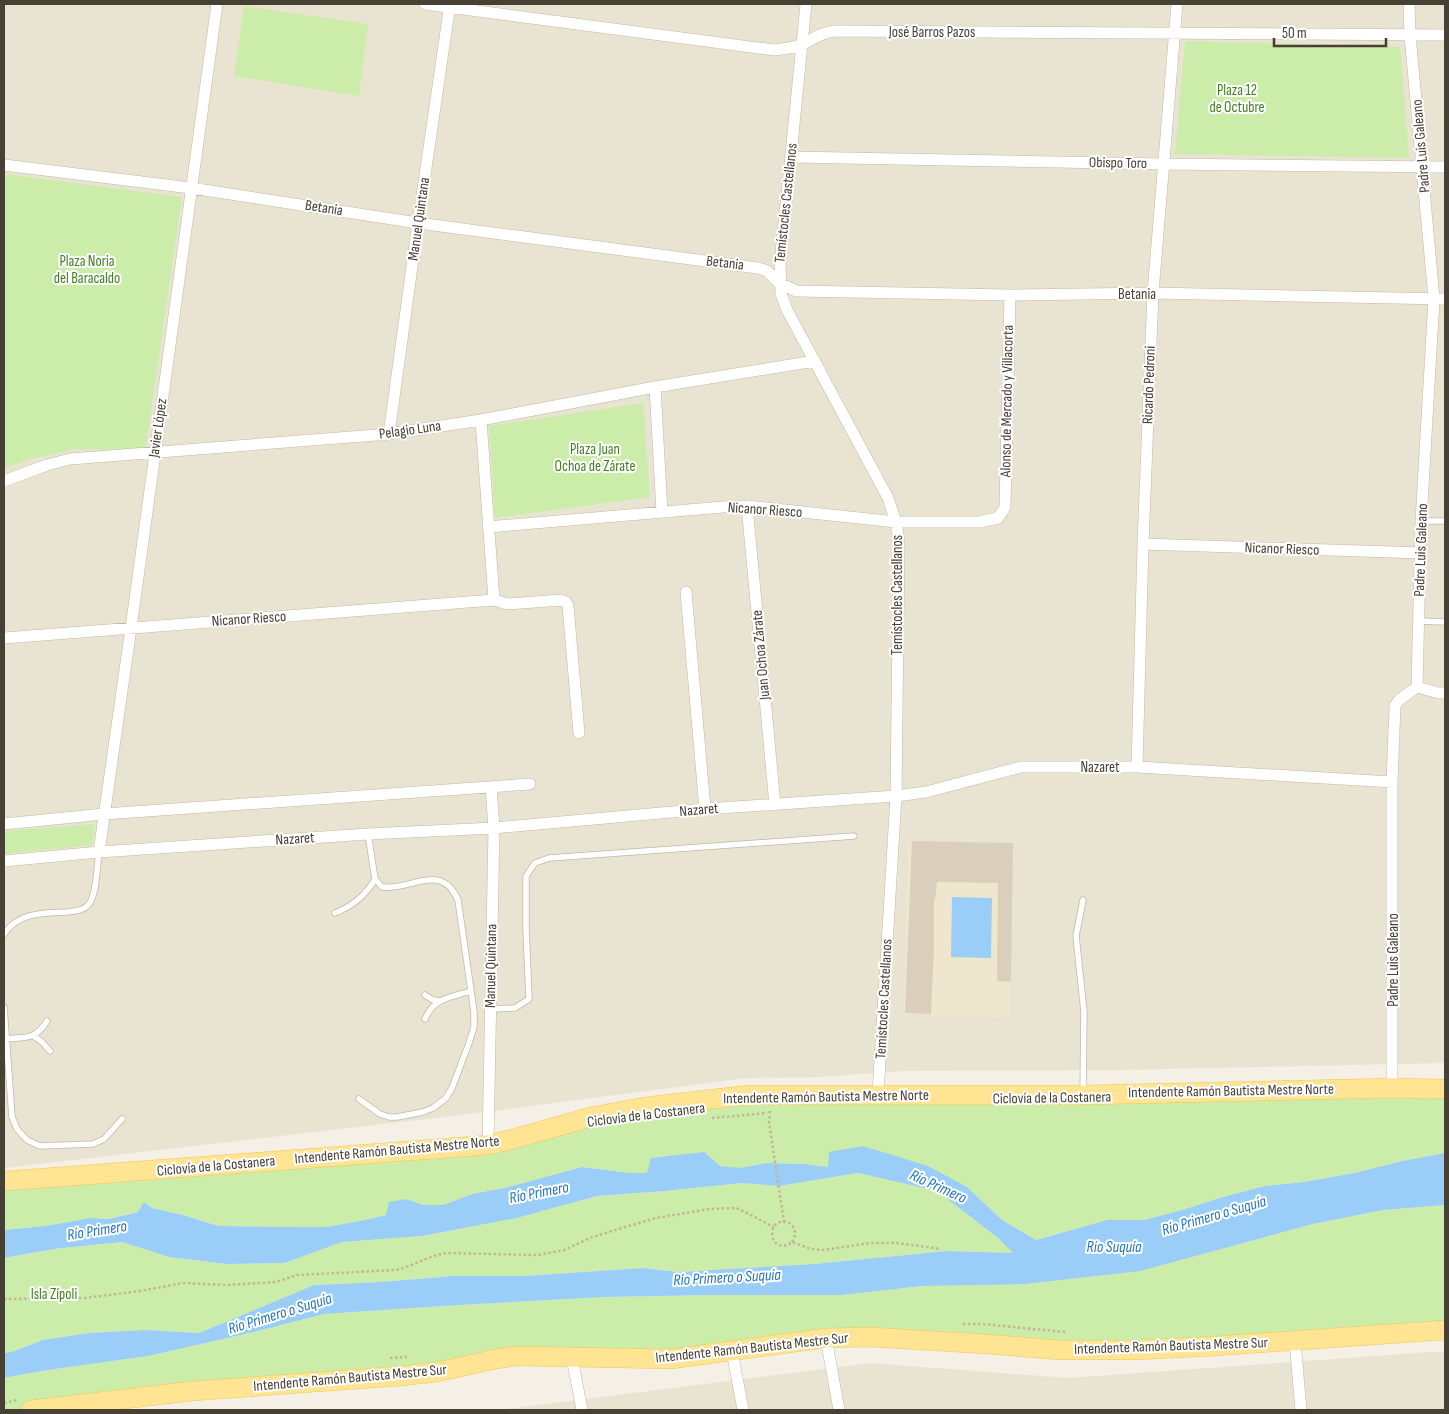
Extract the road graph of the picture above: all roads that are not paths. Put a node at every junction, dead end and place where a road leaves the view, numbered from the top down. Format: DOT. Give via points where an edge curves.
graph roads {
  1 [pos="217,4"];
  2 [pos="425,4"];
  3 [pos="806,4"];
  4 [pos="1177,4"];
  5 [pos="1409,4"];
  6 [pos="450,6"];
  7 [pos="1174,34"];
  8 [pos="1410,35"];
  9 [pos="1445,35"];
  10 [pos="802,44"];
  11 [pos="791,157"];
  12 [pos="4,164"];
  13 [pos="1163,164"];
  14 [pos="1423,167"];
  15 [pos="1445,167"];
  16 [pos="191,188"];
  17 [pos="418,223"];
  18 [pos="779,283"];
  19 [pos="1153,293"];
  20 [pos="1010,295"];
  21 [pos="1440,299"];
  22 [pos="815,361"];
  23 [pos="656,387"];
  24 [pos="481,420"];
  25 [pos="389,434"];
  26 [pos="155,452"];
  27 [pos="4,480"];
  28 [pos="747,506"];
  29 [pos="1005,507"];
  30 [pos="662,512"];
  31 [pos="1421,521"];
  32 [pos="1445,521"];
  33 [pos="896,522"];
  34 [pos="488,527"];
  35 [pos="1143,544"];
  36 [pos="1421,553"];
  37 [pos="686,592"];
  38 [pos="494,600"];
  39 [pos="1419,621"];
  40 [pos="1445,622"];
  41 [pos="131,628"];
  42 [pos="4,638"];
  43 [pos="1417,687"];
  44 [pos="1445,693"];
  45 [pos="579,733"];
  46 [pos="1138,767"];
  47 [pos="1392,782"];
  48 [pos="530,784"];
  49 [pos="491,787"];
  50 [pos="896,796"];
  51 [pos="775,805"];
  52 [pos="705,809"];
  53 [pos="104,814"];
  54 [pos="4,824"];
  55 [pos="494,828"];
  56 [pos="368,834"];
  57 [pos="854,836"];
  58 [pos="99,852"];
  59 [pos="4,861"];
  60 [pos="375,879"];
  61 [pos="1083,900"];
  62 [pos="335,913"];
  63 [pos="4,934"];
  64 [pos="471,991"];
  65 [pos="425,995"];
  66 [pos="440,1001"];
  67 [pos="4,1007"];
  68 [pos="490,1009"];
  69 [pos="425,1019"];
  70 [pos="47,1021"];
  71 [pos="34,1036"];
  72 [pos="6,1039"];
  73 [pos="50,1052"];
  74 [pos="1392,1088"];
  75 [pos="1445,1089"];
  76 [pos="878,1094"];
  77 [pos="1083,1094"];
  78 [pos="359,1099"];
  79 [pos="122,1119"];
  80 [pos="488,1144"];
  81 [pos="4,1181"];
  82 [pos="1445,1330"];
  83 [pos="826,1338"];
  84 [pos="1295,1341"];
  85 [pos="732,1351"];
  86 [pos="572,1358"];
  87 [pos="31,1410"];
  88 [pos="582,1410"];
  89 [pos="744,1410"];
  90 [pos="839,1410"];
  91 [pos="1301,1410"];
  1 -- 16 [label="street, Javier López"];
  2 -- 6 [label="street, José Barros Pazos"];
  3 -- 10 [label="street, Temístocles Castellanos"];
  4 -- 7 [label="street, Ricardo Pedroni"];
  5 -- 8 [label="street, Padre Luis Galeano"];
  6 -- 10 [label="street, José Barros Pazos" via="774,50"];
  6 -- 17 [label="street, Manuel Quintana"];
  7 -- 8 [label="street, José Barros Pazos"];
  7 -- 10 [label="street, José Barros Pazos" via="834,31"];
  7 -- 13 [label="street, Ricardo Pedroni"];
  8 -- 9 [label="street, José Barros Pazos"];
  8 -- 14 [label="street, Padre Luis Galeano"];
  10 -- 11 [label="street, Temístocles Castellanos"];
  11 -- 13 [label="street, Obispo Toro"];
  11 -- 18 [label="street, Temístocles Castellanos"];
  12 -- 16 [label="street, Betania"];
  13 -- 14 [label="street, Obispo Toro"];
  13 -- 19 [label="street, Ricardo Pedroni"];
  14 -- 15 [label="street, Obispo Toro"];
  14 -- 21 [label="street, Padre Luis Galeano"];
  16 -- 17 [label="street, Betania"];
  16 -- 26 [label="street, Javier López"];
  17 -- 18 [label="street, Betania" via="758,268 767,271"];
  17 -- 25 [label="street, Manuel Quintana"];
  18 -- 20 [label="street, Betania" via="796,291"];
  18 -- 22 [label="street, Temístocles Castellanos" via="785,305"];
  19 -- 20 [label="street, Betania"];
  19 -- 21 [label="street, Betania"];
  19 -- 35 [label="street, Ricardo Pedroni"];
  20 -- 29 [label="street, Alonso de Mercado y Villacorta"];
  21 -- 31 [label="street, Padre Luis Galeano"];
  22 -- 23 [label="street, Pelagio Luna"];
  22 -- 33 [label="street, Temístocles Castellanos" via="888,498"];
  23 -- 24 [label="street, Pelagio Luna"];
  23 -- 30 [label="street"];
  24 -- 25 [label="street, Pelagio Luna"];
  24 -- 34 [label="street"];
  25 -- 26 [label="street, Pelagio Luna"];
  26 -- 27 [label="street, Pelagio Luna" via="70,459"];
  26 -- 41 [label="street, Javier López"];
  28 -- 30 [label="street, Nicanor Riesco"];
  28 -- 33 [label="street, Nicanor Riesco"];
  28 -- 51 [label="street, Juan Ochoa Zárate"];
  29 -- 33 [label="street, Nicanor Riesco" via="998,518 989,521"];
  30 -- 34 [label="street, Nicanor Riesco"];
  31 -- 32 [label="lane"];
  31 -- 36 [label="street, Padre Luis Galeano"];
  33 -- 50 [label="street, Temístocles Castellanos" via="899,541"];
  34 -- 38 [label="street"];
  35 -- 36 [label="street, Nicanor Riesco"];
  35 -- 46 [label="street, Ricardo Pedroni"];
  36 -- 39 [label="street, Padre Luis Galeano"];
  37 -- 52 [label="street"];
  38 -- 41 [label="street, Nicanor Riesco"];
  38 -- 45 [label="street, Nicanor Riesco" via="507,604 566,602"];
  39 -- 40 [label="lane"];
  39 -- 43 [label="street, Padre Luis Galeano"];
  41 -- 42 [label="street, Nicanor Riesco"];
  41 -- 53 [label="street, Javier López"];
  43 -- 44 [label="street"];
  43 -- 47 [label="street, Padre Luis Galeano" via="1395,706"];
  46 -- 47 [label="street, Nazaret"];
  46 -- 50 [label="street, Nazaret" via="1021,767 926,792"];
  47 -- 74 [label="street, Padre Luis Galeano"];
  48 -- 49 [label="street"];
  49 -- 53 [label="street"];
  49 -- 55 [label="street, Manuel Quintana"];
  50 -- 51 [label="street, Nazaret"];
  50 -- 76 [label="street, Temístocles Castellanos"];
  51 -- 52 [label="street, Nazaret"];
  52 -- 55 [label="street, Nazaret"];
  53 -- 54 [label="street"];
  53 -- 58 [label="street, Javier López"];
  55 -- 56 [label="street, Nazaret"];
  55 -- 68 [label="street, Manuel Quintana"];
  56 -- 58 [label="street, Nazaret"];
  56 -- 60 [label="lane"];
  57 -- 68 [label="lane" via="550,858 535,862 526,876 529,999 516,1008"];
  58 -- 59 [label="street, Nazaret"];
  58 -- 63 [label="lane" via="89,905 80,911 24,917 10,925"];
  60 -- 62 [label="lane" via="358,900"];
  60 -- 64 [label="lane" via="387,888 435,879 450,887 458,900"];
  61 -- 77 [label="lane" via="1076,949 1084,1012"];
  64 -- 66 [label="lane"];
  64 -- 78 [label="lane" via="474,1027 446,1098 423,1112 397,1117 380,1114"];
  65 -- 66 [label="lane"];
  66 -- 69 [label="lane" via="428,1010"];
  67 -- 72 [label="lane"];
  68 -- 80 [label="street, Manuel Quintana"];
  70 -- 71 [label="lane"];
  71 -- 72 [label="lane"];
  71 -- 73 [label="lane"];
  72 -- 79 [label="lane" via="12,1117 27,1140 40,1146 94,1144 104,1139"];
  74 -- 75 [label="main road, Intendente Ramón Bautista Mestre Norte"];
  74 -- 77 [label="main road, Intendente Ramón Bautista Mestre Norte"];
  76 -- 77 [label="main road, Intendente Ramón Bautista Mestre Norte"];
  76 -- 80 [label="main road, Intendente Ramón Bautista Mestre Norte" via="749,1095 644,1107 591,1117"];
  80 -- 81 [label="main road, Intendente Ramón Bautista Mestre Norte"];
  82 -- 84 [label="main road, Intendente Ramón Bautista Mestre Sur"];
  83 -- 84 [label="main road, Intendente Ramón Bautista Mestre Sur" via="871,1337 1061,1350 1136,1350"];
  83 -- 85 [label="main road, Intendente Ramón Bautista Mestre Sur"];
  83 -- 90 [label="street"];
  84 -- 91 [label="street"];
  85 -- 86 [label="main road, Intendente Ramón Bautista Mestre Sur" via="671,1359"];
  85 -- 89 [label="street"];
  86 -- 87 [label="main road, Intendente Ramón Bautista Mestre Sur" via="516,1356 402,1376 192,1391"];
  86 -- 88 [label="street"];
}
